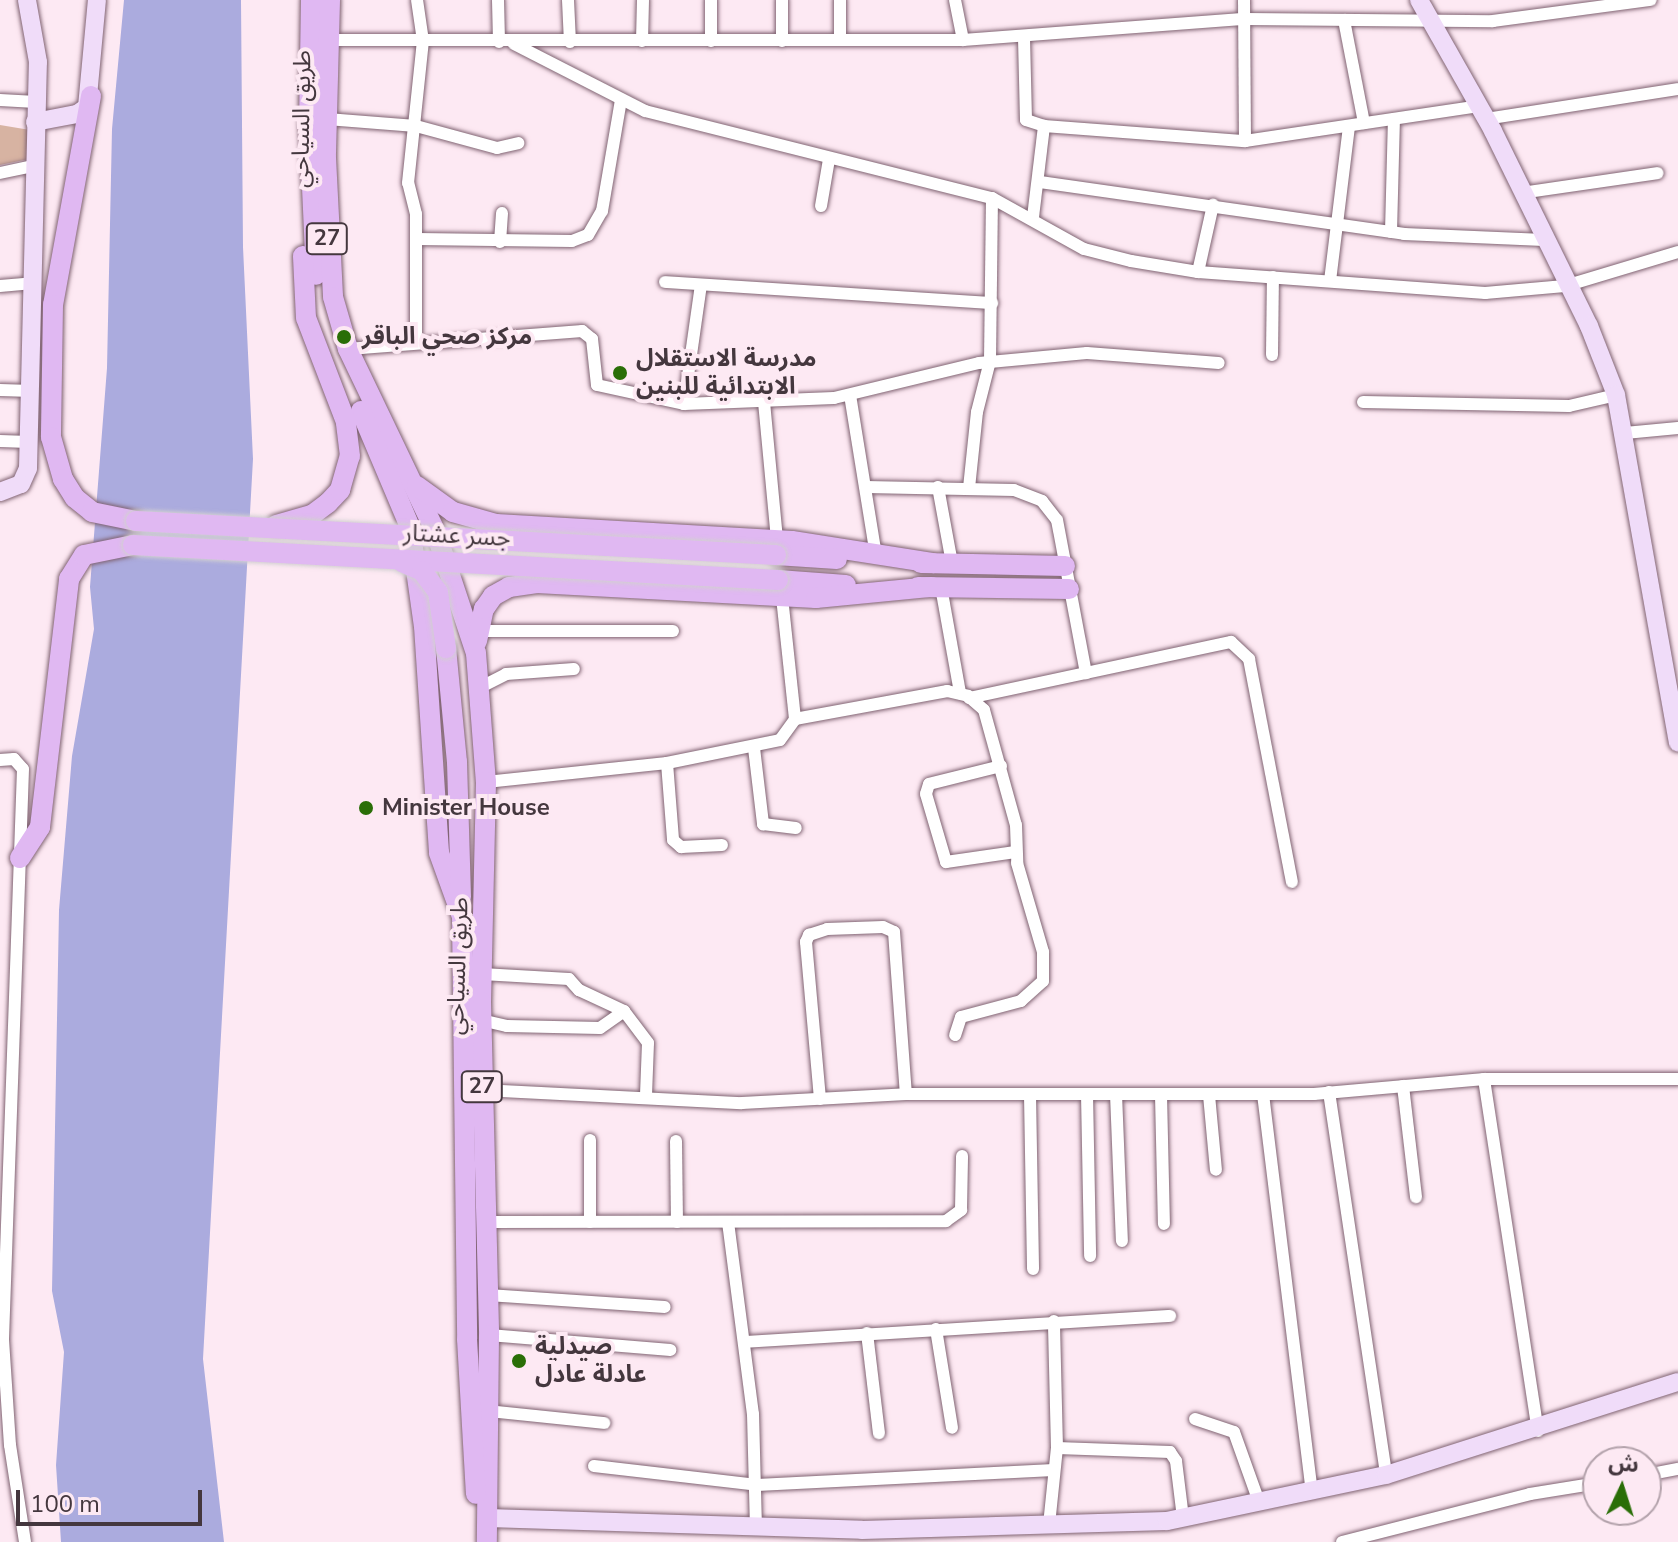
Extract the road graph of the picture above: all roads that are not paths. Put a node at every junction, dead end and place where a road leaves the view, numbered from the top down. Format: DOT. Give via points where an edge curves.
graph roads {
  1 [pos="27,0"];
  2 [pos="97,0"];
  3 [pos="311,0"];
  4 [pos="330,0"];
  5 [pos="417,0"];
  6 [pos="498,0"];
  7 [pos="568,0"];
  8 [pos="643,0"];
  9 [pos="711,0"];
  10 [pos="782,0"];
  11 [pos="840,0"];
  12 [pos="955,0"];
  13 [pos="1244,0"];
  14 [pos="1419,0"];
  15 [pos="1651,0"];
  16 [pos="1430,18"];
  17 [pos="1245,19"];
  18 [pos="1344,20"];
  19 [pos="1024,38"];
  20 [pos="319,39"];
  21 [pos="840,40"];
  22 [pos="963,40"];
  23 [pos="423,41"];
  24 [pos="642,41"];
  25 [pos="711,41"];
  26 [pos="782,41"];
  27 [pos="505,42"];
  28 [pos="570,42"];
  29 [pos="309,80"];
  30 [pos="1678,89"];
  31 [pos="91,96"];
  32 [pos="0,100"];
  33 [pos="621,100"];
  34 [pos="36,102"];
  35 [pos="1483,113"];
  36 [pos="327,119"];
  37 [pos="1394,119"];
  38 [pos="35,122"];
  39 [pos="1364,123"];
  40 [pos="416,126"];
  41 [pos="1044,126"];
  42 [pos="1349,126"];
  43 [pos="1245,141"];
  44 [pos="518,143"];
  45 [pos="829,159"];
  46 [pos="32,166"];
  47 [pos="0,173"];
  48 [pos="1658,173"];
  49 [pos="1040,182"];
  50 [pos="1521,193"];
  51 [pos="992,198"];
  52 [pos="1213,205"];
  53 [pos="821,206"];
  54 [pos="502,213"];
  55 [pos="1033,217"];
  56 [pos="1333,225"];
  57 [pos="1391,232"];
  58 [pos="417,239"];
  59 [pos="1544,240"];
  60 [pos="500,242"];
  61 [pos="1678,252"];
  62 [pos="1198,272"];
  63 [pos="1273,277"];
  64 [pos="1330,281"];
  65 [pos="665,282"];
  66 [pos="33,283"];
  67 [pos="701,285"];
  68 [pos="0,286"];
  69 [pos="1565,286"];
  70 [pos="992,303"];
  71 [pos="416,342"];
  72 [pos="348,349"];
  73 [pos="1272,355"];
  74 [pos="990,361"];
  75 [pos="1219,363"];
  76 [pos="0,390"];
  77 [pos="32,391"];
  78 [pos="850,395"];
  79 [pos="1616,395"];
  80 [pos="764,402"];
  81 [pos="1363,402"];
  82 [pos="684,404"];
  83 [pos="1678,428"];
  84 [pos="1625,433"];
  85 [pos="0,441"];
  86 [pos="29,442"];
  87 [pos="401,464"];
  88 [pos="866,487"];
  89 [pos="938,487"];
  90 [pos="969,488"];
  91 [pos="0,492"];
  92 [pos="248,528"];
  93 [pos="777,548"];
  94 [pos="876,555"];
  95 [pos="374,557"];
  96 [pos="942,563"];
  97 [pos="1065,566"];
  98 [pos="936,587"];
  99 [pos="780,589"];
  100 [pos="1069,589"];
  101 [pos="673,631"];
  102 [pos="475,632"];
  103 [pos="574,669"];
  104 [pos="1086,673"];
  105 [pos="479,688"];
  106 [pos="965,696"];
  107 [pos="795,719"];
  108 [pos="1678,743"];
  109 [pos="754,748"];
  110 [pos="0,760"];
  111 [pos="667,763"];
  112 [pos="1001,766"];
  113 [pos="486,782"];
  114 [pos="796,828"];
  115 [pos="722,845"];
  116 [pos="1015,852"];
  117 [pos="20,858"];
  118 [pos="1292,882"];
  119 [pos="462,917"];
  120 [pos="482,974"];
  121 [pos="624,1011"];
  122 [pos="481,1020"];
  123 [pos="955,1035"];
  124 [pos="1484,1079"];
  125 [pos="1678,1079"];
  126 [pos="1403,1086"];
  127 [pos="482,1090"];
  128 [pos="1329,1092"];
  129 [pos="906,1094"];
  130 [pos="1087,1094"];
  131 [pos="1116,1094"];
  132 [pos="1263,1094"];
  133 [pos="1030,1095"];
  134 [pos="1161,1095"];
  135 [pos="1209,1095"];
  136 [pos="646,1096"];
  137 [pos="820,1099"];
  138 [pos="590,1140"];
  139 [pos="676,1141"];
  140 [pos="962,1156"];
  141 [pos="1216,1170"];
  142 [pos="1416,1197"];
  143 [pos="485,1222"];
  144 [pos="590,1222"];
  145 [pos="677,1222"];
  146 [pos="728,1222"];
  147 [pos="1164,1224"];
  148 [pos="3,1238"];
  149 [pos="1122,1241"];
  150 [pos="1090,1256"];
  151 [pos="1033,1269"];
  152 [pos="488,1295"];
  153 [pos="665,1307"];
  154 [pos="1170,1316"];
  155 [pos="1054,1321"];
  156 [pos="936,1329"];
  157 [pos="867,1333"];
  158 [pos="489,1335"];
  159 [pos="744,1342"];
  160 [pos="670,1350"];
  161 [pos="1678,1382"];
  162 [pos="488,1411"];
  163 [pos="1195,1419"];
  164 [pos="604,1423"];
  165 [pos="952,1428"];
  166 [pos="1538,1431"];
  167 [pos="879,1433"];
  168 [pos="5,1445"];
  169 [pos="1057,1448"];
  170 [pos="594,1466"];
  171 [pos="1054,1470"];
  172 [pos="1386,1475"];
  173 [pos="757,1485"];
  174 [pos="1582,1486"];
  175 [pos="1312,1491"];
  176 [pos="1259,1502"];
  177 [pos="488,1518"];
  178 [pos="1183,1518"];
  179 [pos="1049,1525"];
  180 [pos="756,1528"];
  181 [pos="25,1542"];
  182 [pos="479,1542"];
  183 [pos="487,1542"];
  184 [pos="1342,1542"];
  1 -- 34 [label="street" via="38,62"];
  2 -- 31 [label="street"];
  3 -- 20 [label="main road, طريق السياحي / 27"];
  4 -- 20 [label="main road, طريق السياحي / 27"];
  5 -- 23 [label="street"];
  6 -- 27 [label="street"];
  7 -- 28 [label="street"];
  8 -- 24 [label="street"];
  9 -- 25 [label="street"];
  10 -- 26 [label="street"];
  11 -- 21 [label="street"];
  12 -- 22 [label="street"];
  13 -- 17 [label="street"];
  14 -- 16 [label="street"];
  15 -- 16 [label="street" via="1493,21"];
  16 -- 18 [label="street"];
  16 -- 35 [label="street"];
  17 -- 18 [label="street"];
  17 -- 19 [label="street"];
  17 -- 43 [label="street"];
  18 -- 39 [label="street"];
  19 -- 22 [label="street"];
  19 -- 41 [label="street" via="1026,120"];
  20 -- 23 [label="street"];
  20 -- 29 [label="main road, طريق السياحي / 27"];
  20 -- 36 [label="main road, طريق السياحي / 27"];
  21 -- 22 [label="street"];
  21 -- 26 [label="street"];
  23 -- 27 [label="street"];
  23 -- 40 [label="street"];
  24 -- 25 [label="street"];
  24 -- 28 [label="street"];
  25 -- 26 [label="street"];
  27 -- 28 [label="street"];
  27 -- 33 [label="street"];
  29 -- 92 [label="main road, bridge" via="303,294 350,441 348,471 340,490 312,515"];
  29 -- 119 [label="main road, طريق السياحي / 27" via="311,215 319,301 410,527 432,720 439,853"];
  30 -- 35 [label="street"];
  31 -- 38 [label="street" via="84,112"];
  31 -- 92 [label="main road, جسر عشتار, bridge" via="55,285 50,412 56,457 75,498 92,512 136,521"];
  32 -- 34 [label="street"];
  33 -- 45 [label="street" via="672,120"];
  33 -- 60 [label="street" via="598,226 572,241"];
  34 -- 38 [label="street"];
  35 -- 37 [label="street"];
  35 -- 50 [label="street"];
  36 -- 40 [label="street"];
  36 -- 72 [label="main road, طريق السياحي / 27" via="329,274"];
  37 -- 39 [label="street"];
  37 -- 57 [label="street"];
  38 -- 46 [label="street"];
  39 -- 42 [label="street"];
  40 -- 44 [label="street" via="482,146"];
  40 -- 58 [label="street" via="408,183"];
  41 -- 43 [label="street"];
  41 -- 49 [label="street"];
  42 -- 43 [label="street"];
  42 -- 56 [label="street"];
  45 -- 51 [label="street"];
  45 -- 53 [label="street"];
  46 -- 47 [label="street"];
  46 -- 66 [label="street"];
  48 -- 50 [label="street"];
  49 -- 52 [label="street"];
  49 -- 55 [label="street"];
  50 -- 59 [label="street"];
  51 -- 55 [label="street"];
  51 -- 70 [label="street"];
  52 -- 56 [label="street"];
  52 -- 62 [label="street"];
  54 -- 60 [label="street"];
  55 -- 62 [label="street" via="1098,254"];
  56 -- 57 [label="street"];
  56 -- 64 [label="street"];
  57 -- 59 [label="street"];
  58 -- 60 [label="street"];
  58 -- 71 [label="street"];
  59 -- 69 [label="street"];
  61 -- 69 [label="street"];
  62 -- 63 [label="street"];
  63 -- 64 [label="street"];
  63 -- 73 [label="street"];
  64 -- 69 [label="street" via="1485,293"];
  65 -- 67 [label="street"];
  66 -- 68 [label="street"];
  66 -- 77 [label="street"];
  67 -- 70 [label="street"];
  67 -- 82 [label="street"];
  69 -- 79 [label="street" via="1589,326"];
  70 -- 74 [label="street"];
  71 -- 72 [label="street"];
  71 -- 82 [label="street" via="582,331 592,339 597,385"];
  72 -- 87 [label="main road, طريق السياحي / 27"];
  74 -- 75 [label="street" via="1108,353"];
  74 -- 78 [label="street"];
  74 -- 90 [label="street" via="975,423"];
  76 -- 77 [label="street"];
  77 -- 86 [label="street"];
  78 -- 80 [label="street"];
  78 -- 88 [label="street"];
  79 -- 81 [label="street" via="1569,406"];
  79 -- 84 [label="street"];
  80 -- 82 [label="street"];
  80 -- 93 [label="street"];
  83 -- 84 [label="street"];
  84 -- 108 [label="street"];
  85 -- 86 [label="street"];
  86 -- 91 [label="street" via="25,478"];
  87 -- 93 [label="main road" via="433,501 496,524"];
  87 -- 102 [label="main road, طريق السياحي" via="436,533"];
  88 -- 89 [label="street"];
  88 -- 94 [label="street"];
  89 -- 90 [label="street"];
  89 -- 96 [label="street"];
  90 -- 97 [label="street" via="1030,493 1042,501 1057,520"];
  92 -- 93 [label="main road, جسر عشتار, bridge"];
  93 -- 94 [label="main road"];
  93 -- 96 [label="main road"];
  94 -- 96 [label="main road"];
  95 -- 99 [label="main road, جسر عشتار, bridge"];
  95 -- 117 [label="main road, جسر عشتار, bridge" via="133,545 92,551 78,561 65,598 40,827"];
  95 -- 119 [label="main road, bridge" via="412,564 432,581 446,648 457,762"];
  96 -- 97 [label="main road"];
  97 -- 100 [label="street"];
  98 -- 99 [label="main road"];
  98 -- 100 [label="main road"];
  98 -- 106 [label="street"];
  99 -- 102 [label="main road" via="537,583 509,587 493,596"];
  99 -- 107 [label="street"];
  100 -- 104 [label="street"];
  101 -- 102 [label="street"];
  102 -- 105 [label="main road, طريق السياحي / 27"];
  103 -- 105 [label="street" via="514,672"];
  104 -- 106 [label="street"];
  104 -- 118 [label="street" via="1220,641 1242,648 1249,659"];
  105 -- 113 [label="main road, طريق السياحي / 27"];
  106 -- 107 [label="street" via="933,693"];
  106 -- 112 [label="street" via="984,710"];
  107 -- 109 [label="street" via="780,740"];
  109 -- 111 [label="street"];
  109 -- 114 [label="street" via="763,824"];
  110 -- 117 [label="street" via="20,763"];
  111 -- 113 [label="street"];
  111 -- 115 [label="street" via="673,840 681,847"];
  112 -- 116 [label="street" via="1016,825"];
  112 -- 116 [label="street" via="933,782 926,794 946,862"];
  113 -- 120 [label="main road, طريق السياحي / 27"];
  116 -- 123 [label="street" via="1043,952 1043,981 1021,1001 961,1017"];
  117 -- 148 [label="street"];
  119 -- 182 [label="main road, طريق السياحي / 27" via="467,1339"];
  120 -- 121 [label="street" via="569,979 579,990"];
  120 -- 122 [label="main road, طريق السياحي / 27"];
  121 -- 122 [label="street" via="600,1028 507,1026"];
  121 -- 136 [label="street" via="648,1043"];
  122 -- 127 [label="main road, طريق السياحي / 27"];
  124 -- 125 [label="street"];
  124 -- 126 [label="street"];
  124 -- 166 [label="street"];
  126 -- 128 [label="street"];
  126 -- 142 [label="street"];
  127 -- 136 [label="street"];
  127 -- 143 [label="main road, طريق السياحي / 27"];
  128 -- 132 [label="street"];
  128 -- 172 [label="street"];
  129 -- 133 [label="street"];
  129 -- 137 [label="street"];
  129 -- 137 [label="street" via="894,932 883,927 827,929 809,935 806,942"];
  130 -- 131 [label="street"];
  130 -- 133 [label="street"];
  130 -- 150 [label="street"];
  131 -- 134 [label="street"];
  131 -- 149 [label="street"];
  132 -- 135 [label="street"];
  132 -- 175 [label="street"];
  133 -- 151 [label="street"];
  134 -- 135 [label="street"];
  134 -- 147 [label="street"];
  135 -- 141 [label="street"];
  136 -- 137 [label="street" via="742,1103"];
  138 -- 144 [label="street"];
  139 -- 145 [label="street"];
  140 -- 146 [label="street" via="962,1203 954,1219"];
  143 -- 144 [label="street"];
  143 -- 152 [label="main road, طريق السياحي / 27"];
  144 -- 145 [label="street"];
  145 -- 146 [label="street"];
  146 -- 159 [label="street"];
  148 -- 168 [label="street"];
  152 -- 153 [label="street"];
  152 -- 158 [label="main road, طريق السياحي / 27"];
  154 -- 155 [label="street"];
  155 -- 156 [label="street"];
  155 -- 169 [label="street"];
  156 -- 157 [label="street"];
  156 -- 165 [label="street"];
  157 -- 159 [label="street"];
  157 -- 167 [label="street"];
  158 -- 160 [label="street"];
  158 -- 162 [label="main road, طريق السياحي / 27"];
  159 -- 173 [label="street"];
  161 -- 166 [label="street"];
  162 -- 164 [label="street"];
  162 -- 177 [label="main road, طريق السياحي / 27"];
  163 -- 176 [label="street" via="1234,1432"];
  166 -- 172 [label="street"];
  168 -- 181 [label="street"];
  169 -- 171 [label="street"];
  169 -- 178 [label="street" via="1170,1452 1176,1461"];
  170 -- 173 [label="street"];
  171 -- 173 [label="street"];
  171 -- 179 [label="street"];
  172 -- 175 [label="street"];
  173 -- 180 [label="street"];
  174 -- 184 [label="street"];
  175 -- 176 [label="street"];
  176 -- 178 [label="street"];
  177 -- 180 [label="street"];
  177 -- 183 [label="main road, طريق السياحي / 27"];
  178 -- 179 [label="street"];
  179 -- 180 [label="street"];
}
